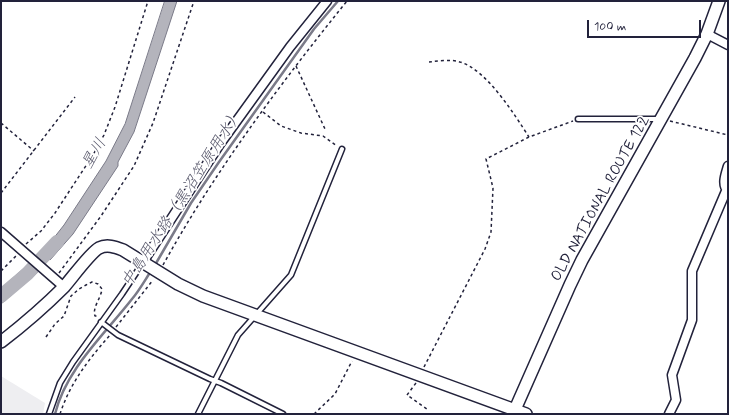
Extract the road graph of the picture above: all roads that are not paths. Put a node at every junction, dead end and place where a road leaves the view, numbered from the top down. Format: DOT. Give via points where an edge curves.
graph roads {
  1 [pos="327,1"];
  2 [pos="719,1"];
  3 [pos="707,34"];
  4 [pos="728,45"];
  5 [pos="578,119"];
  6 [pos="662,119"];
  7 [pos="342,149"];
  8 [pos="728,166"];
  9 [pos="727,191"];
  10 [pos="1,232"];
  11 [pos="153,269"];
  12 [pos="64,287"];
  13 [pos="255,315"];
  14 [pos="103,324"];
  15 [pos="1,342"];
  16 [pos="215,380"];
  17 [pos="514,412"];
  18 [pos="49,414"];
  19 [pos="198,414"];
  20 [pos="283,414"];
  21 [pos="526,414"];
  22 [pos="669,414"];
  1 -- 11 [label="street" via="290,46 220,144"];
  2 -- 3 [label="street, OLD NATIONAL ROUTE 122"];
  3 -- 4 [label="street"];
  3 -- 6 [label="street, OLD NATIONAL ROUTE 122"];
  5 -- 6 [label="lane"];
  6 -- 17 [label="street, OLD NATIONAL ROUTE 122" via="582,260"];
  7 -- 13 [label="lane" via="291,275"];
  8 -- 9 [label="street" via="725,182"];
  9 -- 22 [label="street" via="692,271 692,320 672,375 676,400"];
  10 -- 12 [label="street" via="21,251 55,275"];
  11 -- 12 [label="street" via="123,250 103,247 98,249"];
  11 -- 13 [label="street" via="203,296"];
  11 -- 14 [label="lane" via="122,294"];
  12 -- 15 [label="street"];
  13 -- 16 [label="lane" via="238,335"];
  13 -- 17 [label="street"];
  14 -- 16 [label="lane" via="118,335"];
  14 -- 18 [label="lane" via="60,383"];
  16 -- 19 [label="lane"];
  16 -- 20 [label="lane"];
  17 -- 21 [label="street"];
}
